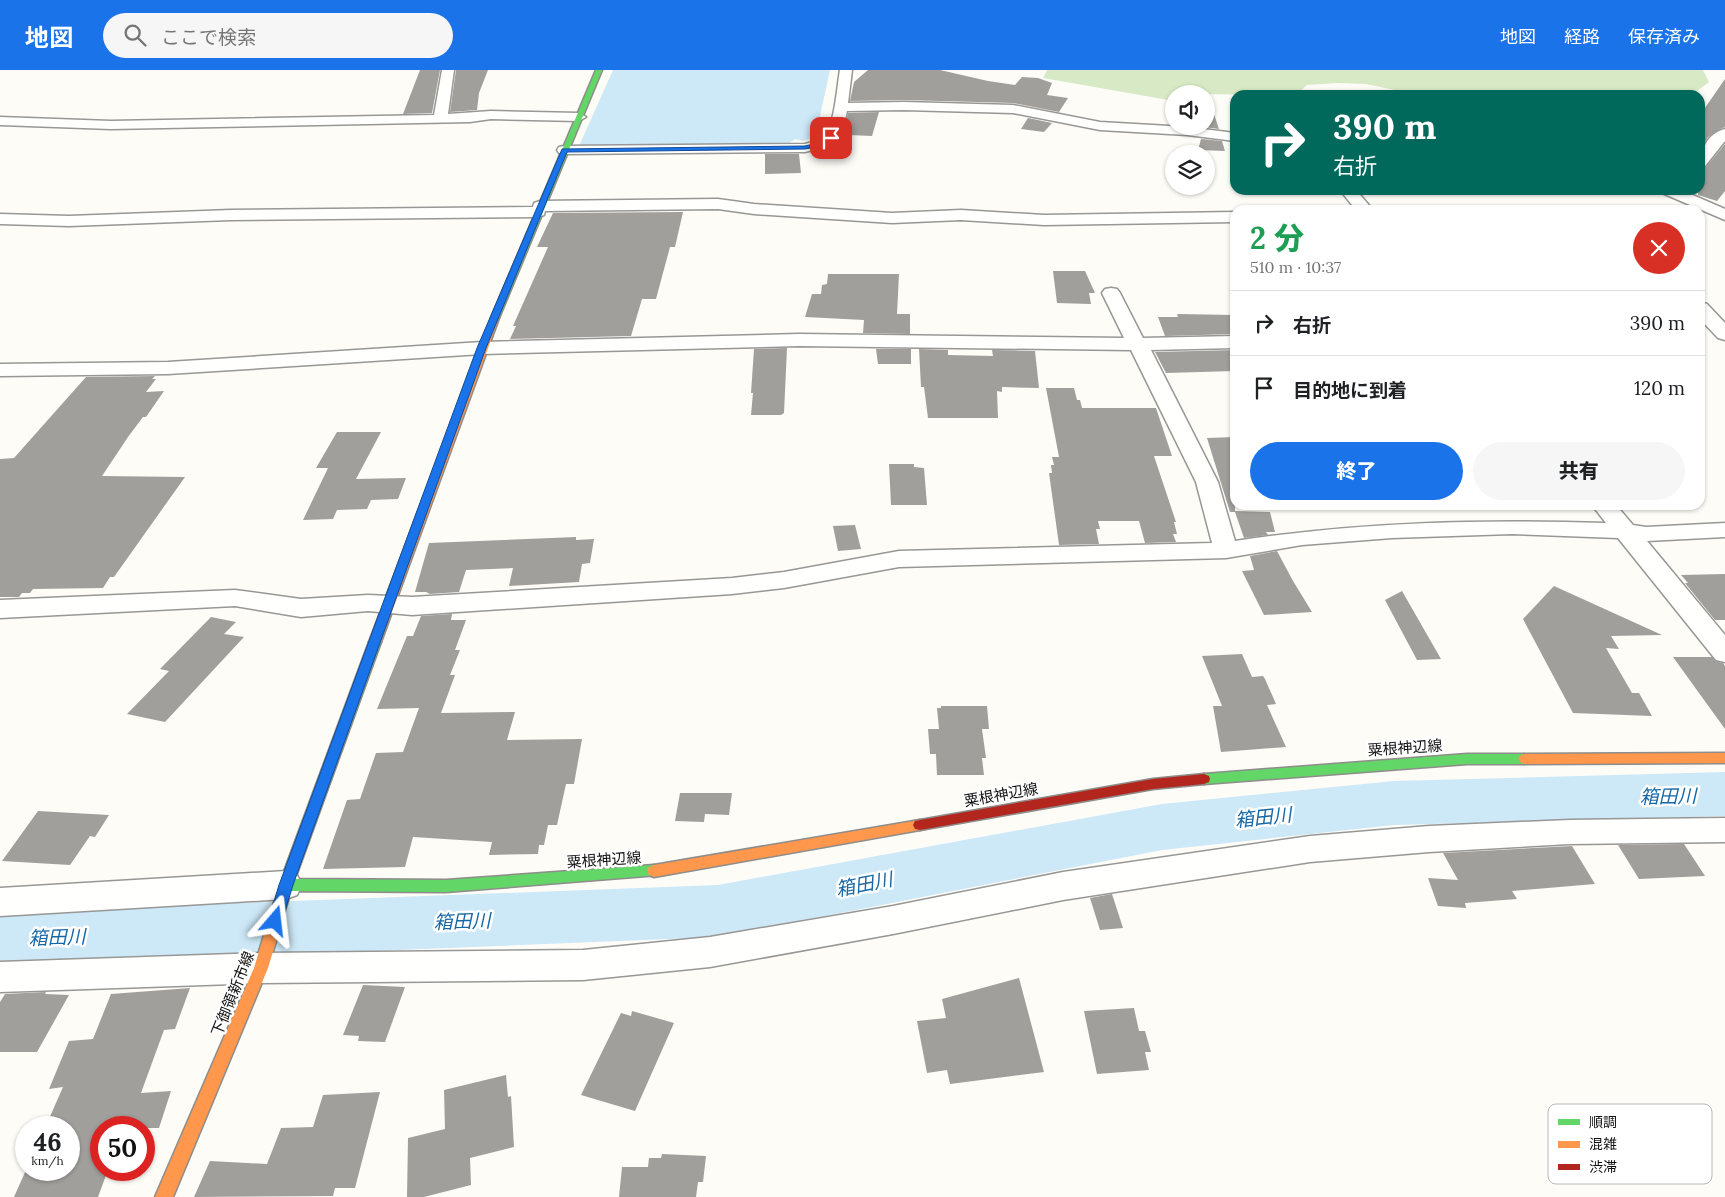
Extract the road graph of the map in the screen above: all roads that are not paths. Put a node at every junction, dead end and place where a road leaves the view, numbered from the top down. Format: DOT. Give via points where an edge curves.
graph roads {
  1 [pos="448,70"];
  2 [pos="599,70"];
  3 [pos="846,70"];
  4 [pos="841,107"];
  5 [pos="579,117"];
  6 [pos="440,118"];
  7 [pos="0,121"];
  8 [pos="1725,133"];
  9 [pos="1230,136"];
  10 [pos="564,150"];
  11 [pos="1705,156"];
  12 [pos="1352,195"];
  13 [pos="1682,195"];
  14 [pos="1361,205"];
  15 [pos="1703,205"];
  16 [pos="1705,206"];
  17 [pos="539,209"];
  18 [pos="1725,216"];
  19 [pos="1230,217"];
  20 [pos="0,219"];
  21 [pos="1111,293"];
  22 [pos="1705,313"];
  23 [pos="1725,335"];
  24 [pos="1705,336"];
  25 [pos="1230,342"];
  26 [pos="1136,344"];
  27 [pos="482,348"];
  28 [pos="0,370"];
  29 [pos="1608,510"];
  30 [pos="1725,530"];
  31 [pos="1626,531"];
  32 [pos="1226,550"];
  33 [pos="386,605"];
  34 [pos="0,609"];
  35 [pos="1725,654"];
  36 [pos="1725,758"];
  37 [pos="1725,830"];
  38 [pos="283,895"];
  39 [pos="0,902"];
  40 [pos="263,962"];
  41 [pos="0,976"];
  42 [pos="164,1197"];
  1 -- 6 [label="street"];
  2 -- 5 [label="main road, 下御領新市線"];
  3 -- 4 [label="street"];
  4 -- 9 [label="street" via="1013,109 1100,126"];
  4 -- 10 [label="street" via="831,138 820,145 805,148"];
  5 -- 6 [label="street" via="491,115"];
  5 -- 10 [label="main road, 下御領新市線"];
  6 -- 7 [label="street" via="110,125"];
  8 -- 11 [label="street"];
  10 -- 17 [label="main road, 下御領新市線"];
  12 -- 14 [label="street"];
  13 -- 15 [label="street"];
  16 -- 18 [label="street"];
  17 -- 19 [label="street" via="718,204 892,218 962,215 1044,220"];
  17 -- 20 [label="street" via="70,221"];
  17 -- 27 [label="main road, 下御領新市線"];
  21 -- 26 [label="street"];
  22 -- 23 [label="street"];
  23 -- 24 [label="street"];
  25 -- 26 [label="street"];
  26 -- 27 [label="street" via="799,340"];
  26 -- 32 [label="street" via="1147,359 1207,482"];
  27 -- 28 [label="street" via="168,368"];
  27 -- 33 [label="main road, 下御領新市線"];
  29 -- 31 [label="street"];
  30 -- 31 [label="street" via="1646,534"];
  31 -- 32 [label="street" via="1512,527 1392,532 1302,538"];
  31 -- 35 [label="street"];
  32 -- 33 [label="street" via="899,559 732,586"];
  33 -- 34 [label="street" via="368,603 301,608 234,598"];
  33 -- 38 [label="main road, 下御領新市線"];
  36 -- 38 [label="main road, 粟根神辺線" via="1468,759 1255,774 1153,784 658,871"];
  37 -- 40 [label="street" via="1570,832 1310,849 1063,886 710,952 583,965"];
  38 -- 39 [label="street"];
  38 -- 40 [label="main road, 下御領新市線"];
  40 -- 41 [label="street"];
  40 -- 42 [label="main road, 下御領新市線"];
}
